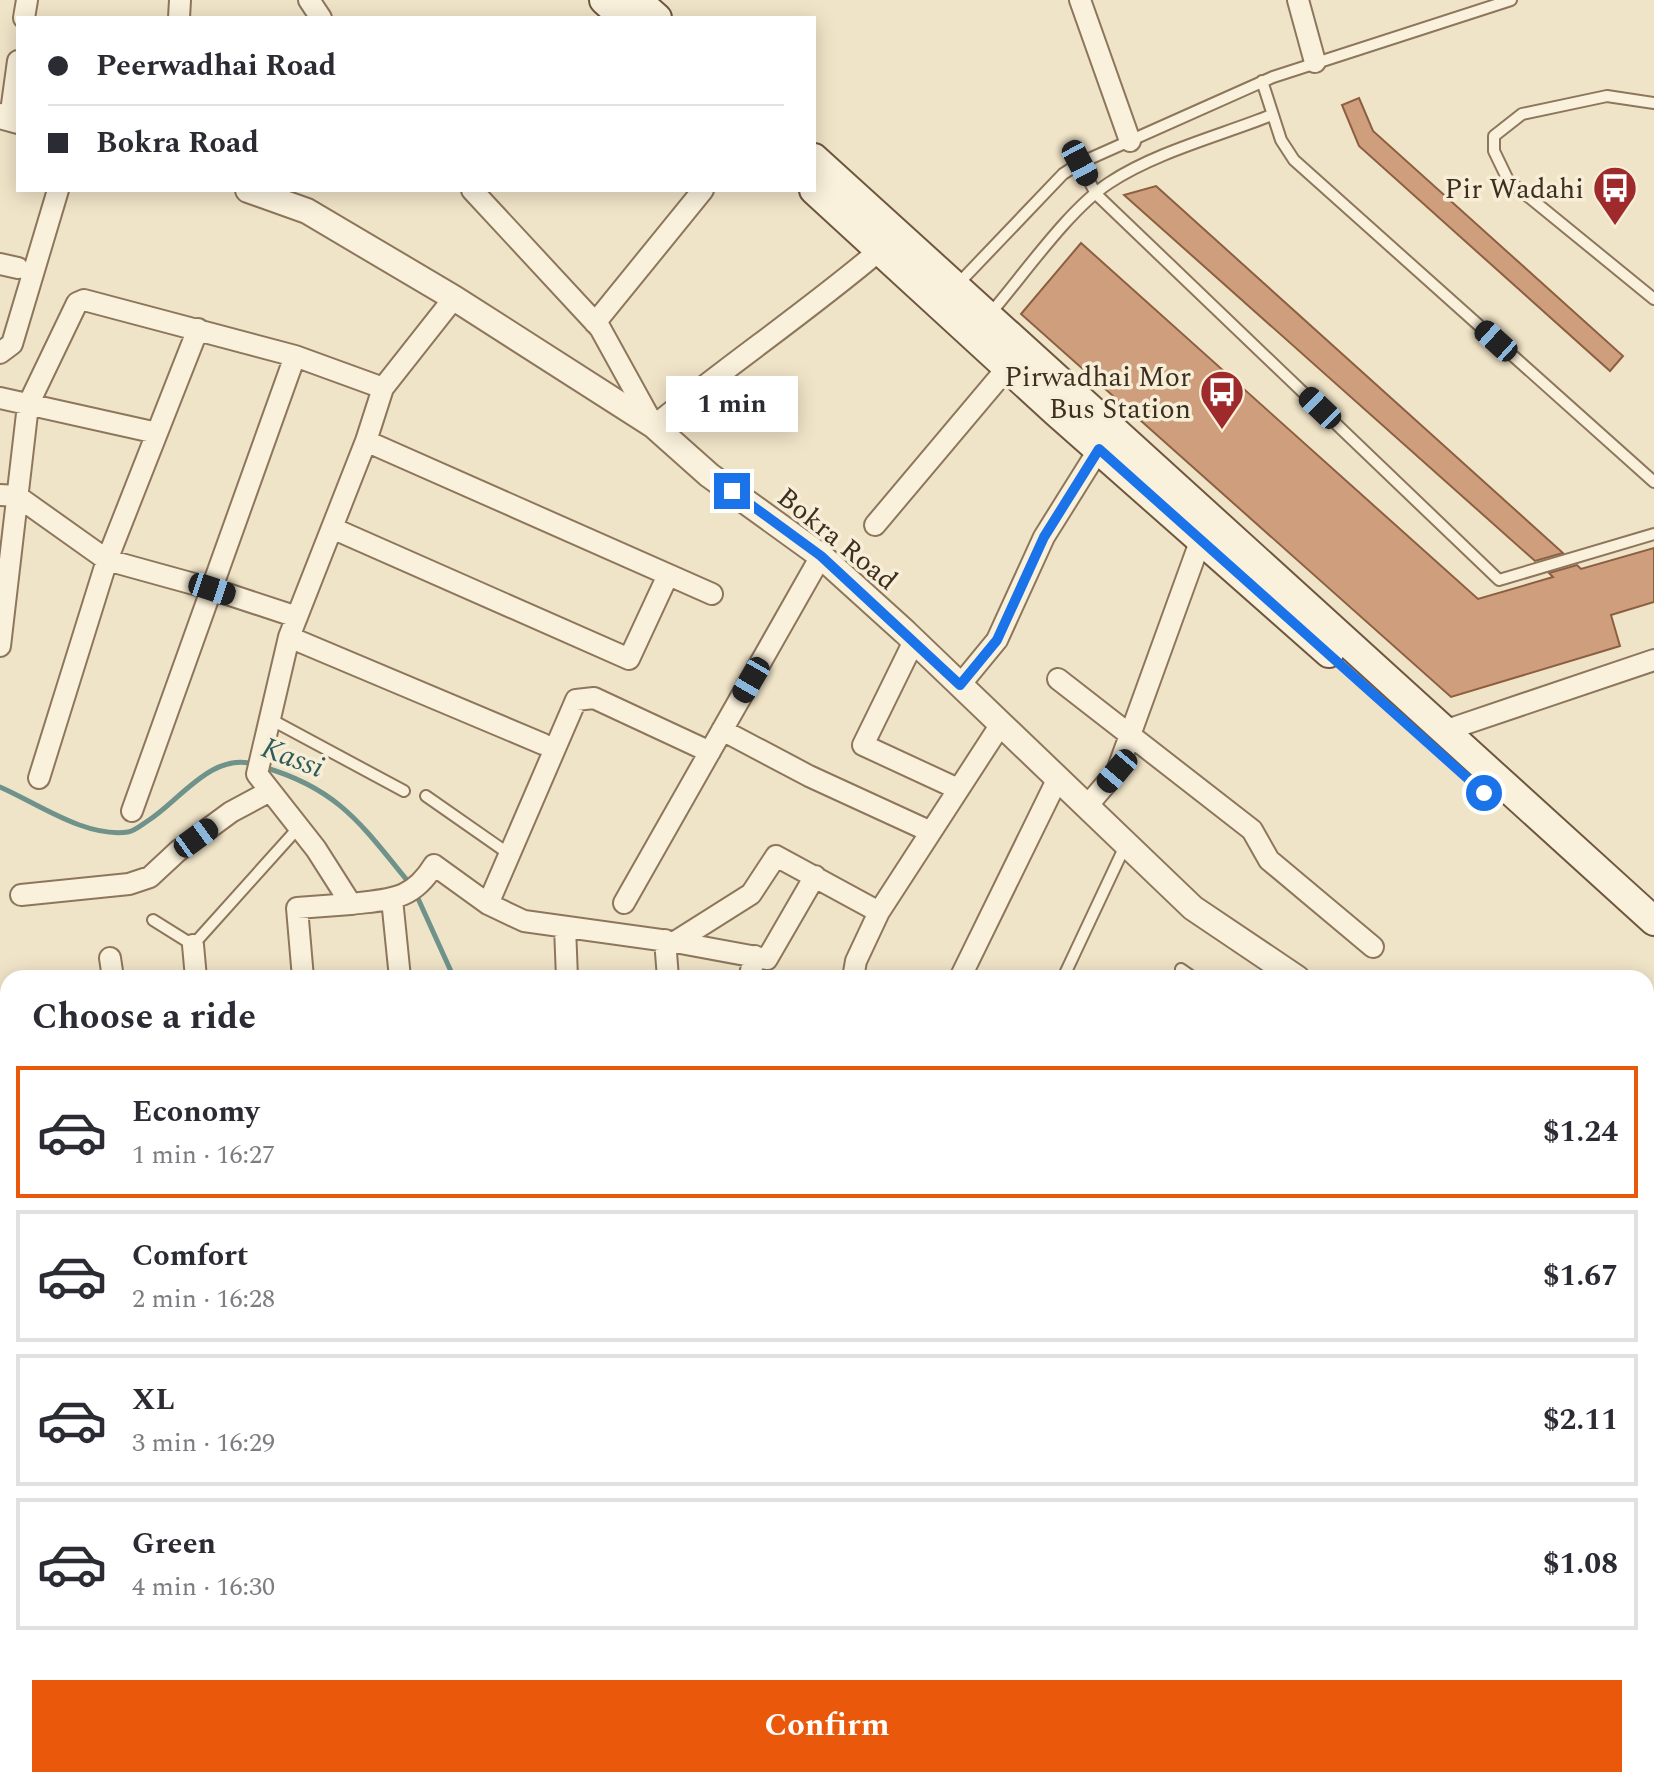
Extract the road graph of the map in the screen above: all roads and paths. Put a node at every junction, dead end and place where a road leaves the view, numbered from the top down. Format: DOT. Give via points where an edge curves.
graph roads {
  1 [pos="604,0"];
  2 [pos="637,0"];
  3 [pos="1080,0"];
  4 [pos="1298,0"];
  5 [pos="1511,0"];
  6 [pos="622,16"];
  7 [pos="655,16"];
  8 [pos="1315,62"];
  9 [pos="16,74"];
  10 [pos="1262,81"];
  11 [pos="1654,103"];
  12 [pos="1272,115"];
  13 [pos="9,119"];
  14 [pos="1130,141"];
  15 [pos="816,160"];
  16 [pos="1080,163"];
  17 [pos="57,192"];
  18 [pos="254,192"];
  19 [pos="474,192"];
  20 [pos="701,192"];
  21 [pos="816,192"];
  22 [pos="1096,194"];
  23 [pos="880,250"];
  24 [pos="948,295"];
  25 [pos="454,298"];
  26 [pos="1654,299"];
  27 [pos="595,323"];
  28 [pos="980,325"];
  29 [pos="198,329"];
  30 [pos="0,353"];
  31 [pos="295,356"];
  32 [pos="1008,367"];
  33 [pos="383,388"];
  34 [pos="0,398"];
  35 [pos="28,405"];
  36 [pos="654,426"];
  37 [pos="157,433"];
  38 [pos="366,441"];
  39 [pos="1099,449"];
  40 [pos="1654,482"];
  41 [pos="9,496"];
  42 [pos="875,525"];
  43 [pos="332,528"];
  44 [pos="1654,534"];
  45 [pos="1201,539"];
  46 [pos="821,556"];
  47 [pos="107,560"];
  48 [pos="668,575"];
  49 [pos="212,589"];
  50 [pos="712,594"];
  51 [pos="297,617"];
  52 [pos="289,637"];
  53 [pos="914,641"];
  54 [pos="0,646"];
  55 [pos="1654,660"];
  56 [pos="1058,679"];
  57 [pos="960,685"];
  58 [pos="270,719"];
  59 [pos="1001,724"];
  60 [pos="722,730"];
  61 [pos="1444,731"];
  62 [pos="1130,734"];
  63 [pos="543,744"];
  64 [pos="710,752"];
  65 [pos="39,778"];
  66 [pos="1058,778"];
  67 [pos="958,789"];
  68 [pos="270,791"];
  69 [pos="404,791"];
  70 [pos="426,796"];
  71 [pos="1087,806"];
  72 [pos="132,811"];
  73 [pos="299,827"];
  74 [pos="931,832"];
  75 [pos="1126,844"];
  76 [pos="509,854"];
  77 [pos="815,876"];
  78 [pos="21,895"];
  79 [pos="392,899"];
  80 [pos="624,903"];
  81 [pos="351,904"];
  82 [pos="488,904"];
  83 [pos="879,912"];
  84 [pos="153,920"];
  85 [pos="1649,924"];
  86 [pos="565,927"];
  87 [pos="670,941"];
  88 [pos="193,945"];
  89 [pos="1373,947"];
  90 [pos="755,956"];
  91 [pos="195,970"];
  92 [pos="302,970"];
  93 [pos="399,970"];
  94 [pos="567,970"];
  95 [pos="668,970"];
  96 [pos="751,970"];
  97 [pos="854,970"];
  98 [pos="964,970"];
  99 [pos="1067,970"];
  100 [pos="1285,970"];
  1 -- 6 [label="main road"];
  2 -- 7 [label="main road"];
  3 -- 14 [label="street"];
  4 -- 8 [label="street"];
  5 -- 8 [label="lane"];
  8 -- 10 [label="lane"];
  9 -- 13 [label="street"];
  10 -- 12 [label="lane"];
  10 -- 14 [label="lane"];
  11 -- 26 [label="lane" via="1607,96 1522,114 1494,136 1494,151 1508,180"];
  12 -- 22 [label="lane" via="1131,170"];
  12 -- 40 [label="lane" via="1294,160"];
  14 -- 16 [label="lane"];
  15 -- 24 [label="main road"];
  16 -- 22 [label="lane"];
  16 -- 24 [label="lane" via="1063,174"];
  17 -- 30 [label="street" via="12,344"];
  18 -- 25 [label="street, Bokra Road" via="307,211"];
  19 -- 27 [label="street"];
  20 -- 27 [label="street"];
  21 -- 23 [label="main road"];
  22 -- 28 [label="lane"];
  22 -- 44 [label="lane" via="1499,580"];
  23 -- 24 [label="main road"];
  23 -- 36 [label="street"];
  24 -- 28 [label="main road"];
  25 -- 33 [label="street"];
  25 -- 36 [label="street, Bokra Road"];
  27 -- 36 [label="street"];
  28 -- 32 [label="main road"];
  28 -- 61 [label="main road"];
  29 -- 31 [label="street"];
  29 -- 35 [label="street" via="84,300 77,303"];
  29 -- 37 [label="street"];
  31 -- 33 [label="street"];
  31 -- 49 [label="street"];
  32 -- 39 [label="main road"];
  32 -- 42 [label="street"];
  33 -- 38 [label="street"];
  34 -- 35 [label="street"];
  35 -- 37 [label="street"];
  35 -- 41 [label="street"];
  36 -- 46 [label="street, Bokra Road" via="709,475"];
  37 -- 47 [label="street"];
  38 -- 43 [label="street"];
  38 -- 48 [label="street"];
  39 -- 45 [label="main road"];
  39 -- 57 [label="street" via="1044,537 997,640"];
  41 -- 47 [label="street"];
  41 -- 54 [label="street"];
  43 -- 48 [label="street" via="629,659"];
  43 -- 51 [label="street"];
  45 -- 62 [label="street"];
  45 -- 85 [label="main road"];
  46 -- 53 [label="street, Bokra Road"];
  46 -- 60 [label="street"];
  47 -- 49 [label="street"];
  47 -- 65 [label="street"];
  48 -- 50 [label="street"];
  49 -- 51 [label="street"];
  49 -- 72 [label="street"];
  51 -- 52 [label="street"];
  52 -- 58 [label="street"];
  52 -- 63 [label="street"];
  53 -- 57 [label="street, Bokra Road"];
  53 -- 67 [label="street" via="863,745"];
  55 -- 61 [label="street"];
  56 -- 62 [label="street"];
  57 -- 59 [label="street, Bokra Road"];
  58 -- 68 [label="street" via="257,774"];
  58 -- 69 [label="lane"];
  59 -- 66 [label="street, Bokra Road"];
  59 -- 67 [label="street"];
  60 -- 64 [label="street"];
  60 -- 74 [label="street"];
  61 -- 85 [label="main road"];
  62 -- 71 [label="street" via="1117,771"];
  62 -- 89 [label="street" via="1252,830 1269,860"];
  64 -- 76 [label="street" via="594,698 576,700"];
  64 -- 80 [label="street"];
  66 -- 71 [label="street, Bokra Road"];
  66 -- 98 [label="street"];
  67 -- 74 [label="street"];
  68 -- 73 [label="street"];
  68 -- 78 [label="street" via="231,812 150,877 129,884"];
  70 -- 76 [label="lane"];
  71 -- 75 [label="street, Bokra Road"];
  73 -- 81 [label="street"];
  73 -- 88 [label="lane"];
  74 -- 83 [label="street"];
  75 -- 99 [label="lane"];
  75 -- 100 [label="street, Bokra Road" via="1193,908"];
  76 -- 82 [label="street"];
  77 -- 83 [label="street"];
  77 -- 87 [label="street" via="776,856 751,894"];
  77 -- 90 [label="street" via="767,959"];
  79 -- 81 [label="street"];
  79 -- 82 [label="street" via="422,884 434,865"];
  79 -- 93 [label="street"];
  81 -- 92 [label="street" via="297,908"];
  82 -- 86 [label="street" via="524,921"];
  83 -- 97 [label="street"];
  84 -- 88 [label="lane"];
  86 -- 87 [label="street"];
  86 -- 94 [label="street"];
  87 -- 90 [label="street"];
  87 -- 95 [label="street"];
  88 -- 91 [label="street"];
  90 -- 96 [label="street"];
}
